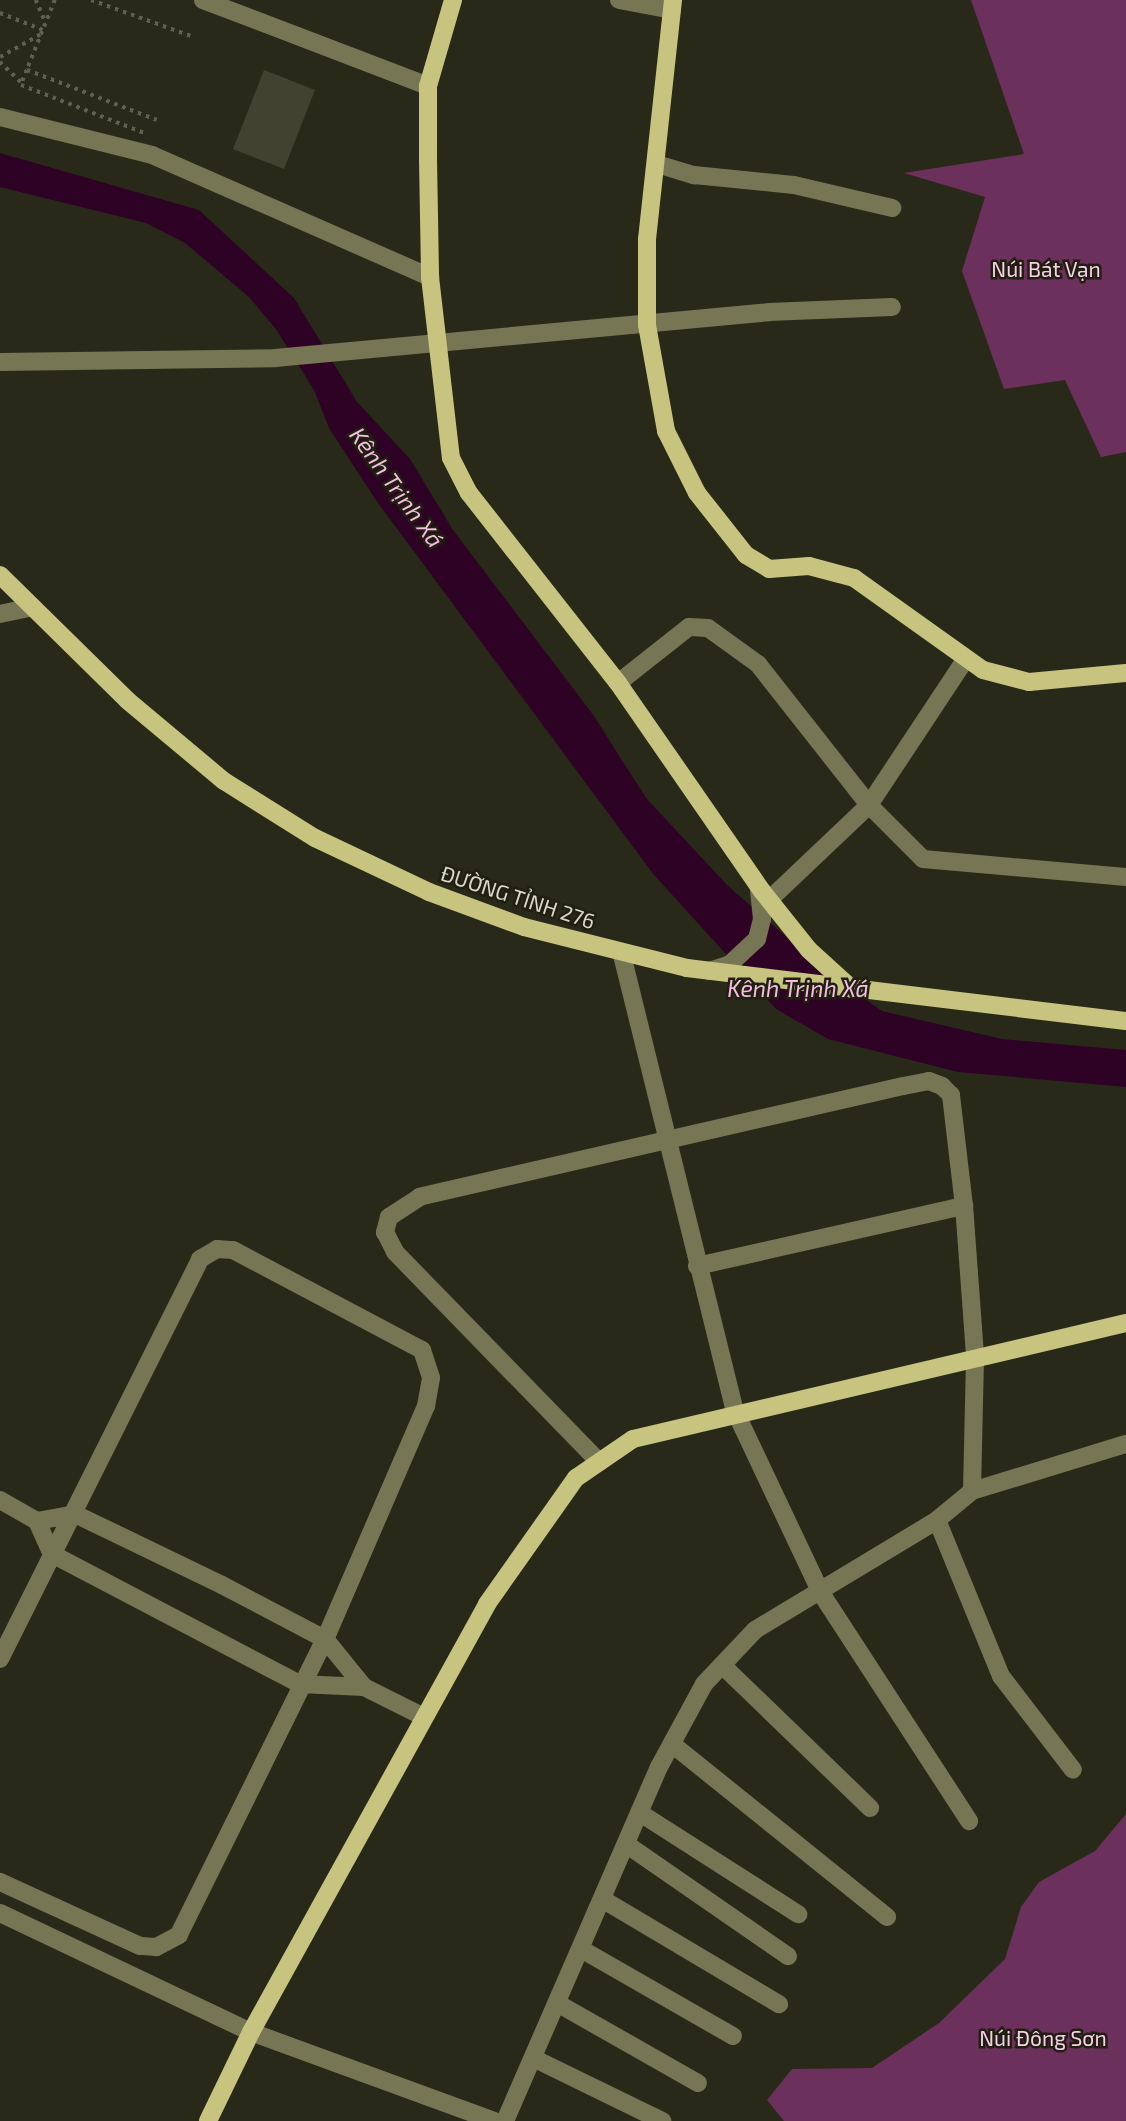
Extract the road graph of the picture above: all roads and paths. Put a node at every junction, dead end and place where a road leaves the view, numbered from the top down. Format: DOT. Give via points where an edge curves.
graph roads {
  1 [pos="36,0"];
  2 [pos="55,0"];
  3 [pos="91,0"];
  4 [pos="203,0"];
  5 [pos="453,0"];
  6 [pos="620,0"];
  7 [pos="673,5"];
  8 [pos="0,13"];
  9 [pos="46,23"];
  10 [pos="42,32"];
  11 [pos="191,36"];
  12 [pos="0,60"];
  13 [pos="27,70"];
  14 [pos="22,83"];
  15 [pos="428,86"];
  16 [pos="0,117"];
  17 [pos="158,120"];
  18 [pos="149,135"];
  19 [pos="657,164"];
  20 [pos="892,208"];
  21 [pos="430,277"];
  22 [pos="892,307"];
  23 [pos="647,325"];
  24 [pos="436,346"];
  25 [pos="0,362"];
  26 [pos="0,575"];
  27 [pos="32,607"];
  28 [pos="0,614"];
  29 [pos="965,660"];
  30 [pos="1126,673"];
  31 [pos="618,683"];
  32 [pos="869,805"];
  33 [pos="1126,877"];
  34 [pos="758,886"];
  35 [pos="769,900"];
  36 [pos="622,955"];
  37 [pos="709,971"];
  38 [pos="852,989"];
  39 [pos="1126,1021"];
  40 [pos="666,1140"];
  41 [pos="964,1206"];
  42 [pos="697,1266"];
  43 [pos="1126,1323"];
  44 [pos="975,1355"];
  45 [pos="734,1411"];
  46 [pos="1126,1444"];
  47 [pos="599,1462"];
  48 [pos="972,1491"];
  49 [pos="0,1500"];
  50 [pos="75,1514"];
  51 [pos="937,1520"];
  52 [pos="37,1521"];
  53 [pos="52,1554"];
  54 [pos="821,1593"];
  55 [pos="325,1639"];
  56 [pos="0,1659"];
  57 [pos="722,1665"];
  58 [pos="300,1684"];
  59 [pos="364,1687"];
  60 [pos="424,1717"];
  61 [pos="672,1744"];
  62 [pos="1073,1770"];
  63 [pos="870,1808"];
  64 [pos="640,1813"];
  65 [pos="969,1821"];
  66 [pos="626,1844"];
  67 [pos="0,1882"];
  68 [pos="602,1899"];
  69 [pos="0,1913"];
  70 [pos="798,1914"];
  71 [pos="887,1917"];
  72 [pos="580,1949"];
  73 [pos="788,1956"];
  74 [pos="557,2003"];
  75 [pos="779,2004"];
  76 [pos="251,2032"];
  77 [pos="733,2036"];
  78 [pos="533,2058"];
  79 [pos="698,2083"];
  80 [pos="505,2120"];
  81 [pos="208,2121"];
  82 [pos="662,2121"];
  1 -- 9 [label="path"];
  2 -- 9 [label="path"];
  3 -- 11 [label="path"];
  4 -- 15 [label="street"];
  5 -- 15 [label="main road"];
  6 -- 7 [label="street"];
  7 -- 19 [label="main road"];
  8 -- 10 [label="path"];
  9 -- 10 [label="path"];
  10 -- 12 [label="path"];
  10 -- 13 [label="path"];
  12 -- 14 [label="path"];
  13 -- 14 [label="path"];
  13 -- 17 [label="path"];
  14 -- 18 [label="path"];
  15 -- 21 [label="main road"];
  16 -- 21 [label="street" via="152,155"];
  19 -- 20 [label="street" via="694,175 794,185"];
  19 -- 23 [label="main road" via="647,239"];
  21 -- 24 [label="main road"];
  22 -- 23 [label="street"];
  23 -- 24 [label="street"];
  23 -- 29 [label="main road" via="666,430 679,465 733,543 769,569 809,566 854,578"];
  24 -- 25 [label="street" via="275,358"];
  24 -- 31 [label="main road" via="447,438 460,477"];
  26 -- 27 [label="main road, ĐƯỜNG TỈNH 276"];
  27 -- 28 [label="street"];
  27 -- 36 [label="main road, ĐƯỜNG TỈNH 276" via="136,708 267,812 429,892"];
  29 -- 30 [label="main road" via="1029,682"];
  29 -- 32 [label="street"];
  31 -- 32 [label="street" via="689,627 708,628 758,664"];
  31 -- 34 [label="main road"];
  32 -- 33 [label="street" via="923,859"];
  32 -- 35 [label="street"];
  34 -- 35 [label="main road"];
  34 -- 37 [label="street" via="762,919 757,939 730,964"];
  35 -- 38 [label="main road" via="809,950"];
  36 -- 37 [label="main road, ĐƯỜNG TỈNH 276"];
  36 -- 40 [label="street"];
  37 -- 38 [label="main road, ĐƯỜNG TỈNH 276"];
  38 -- 39 [label="main road, ĐƯỜNG TỈNH 276"];
  40 -- 41 [label="street" via="929,1081 951,1095"];
  40 -- 42 [label="street"];
  40 -- 47 [label="street" via="420,1197 390,1217 385,1232 395,1252"];
  41 -- 42 [label="street"];
  41 -- 44 [label="street"];
  42 -- 45 [label="street"];
  43 -- 44 [label="main road"];
  44 -- 45 [label="main road"];
  44 -- 48 [label="street"];
  45 -- 47 [label="main road" via="633,1439"];
  45 -- 54 [label="street"];
  46 -- 48 [label="street"];
  47 -- 60 [label="main road" via="576,1478 487,1604"];
  48 -- 51 [label="street"];
  49 -- 52 [label="street"];
  50 -- 52 [label="street"];
  50 -- 53 [label="street"];
  50 -- 55 [label="street"];
  50 -- 55 [label="street" via="192,1270 209,1253 233,1250 374,1320 422,1350 430,1363 430,1390"];
  51 -- 54 [label="street"];
  51 -- 62 [label="street" via="1000,1676"];
  52 -- 53 [label="street"];
  53 -- 56 [label="street"];
  53 -- 58 [label="street"];
  54 -- 57 [label="street" via="755,1630"];
  54 -- 65 [label="street"];
  55 -- 58 [label="street"];
  55 -- 59 [label="street"];
  57 -- 61 [label="street" via="704,1684"];
  57 -- 63 [label="street"];
  58 -- 59 [label="street"];
  58 -- 67 [label="street" via="187,1924 169,1942 140,1946"];
  59 -- 60 [label="street"];
  60 -- 76 [label="main road"];
  61 -- 64 [label="street"];
  61 -- 71 [label="street"];
  64 -- 66 [label="street"];
  64 -- 70 [label="street"];
  66 -- 68 [label="street"];
  66 -- 73 [label="street"];
  68 -- 72 [label="street"];
  68 -- 75 [label="street"];
  69 -- 76 [label="street"];
  72 -- 74 [label="street"];
  72 -- 77 [label="street"];
  74 -- 78 [label="street"];
  74 -- 79 [label="street"];
  76 -- 80 [label="street"];
  76 -- 81 [label="main road"];
  78 -- 80 [label="street"];
  78 -- 82 [label="street"];
}
